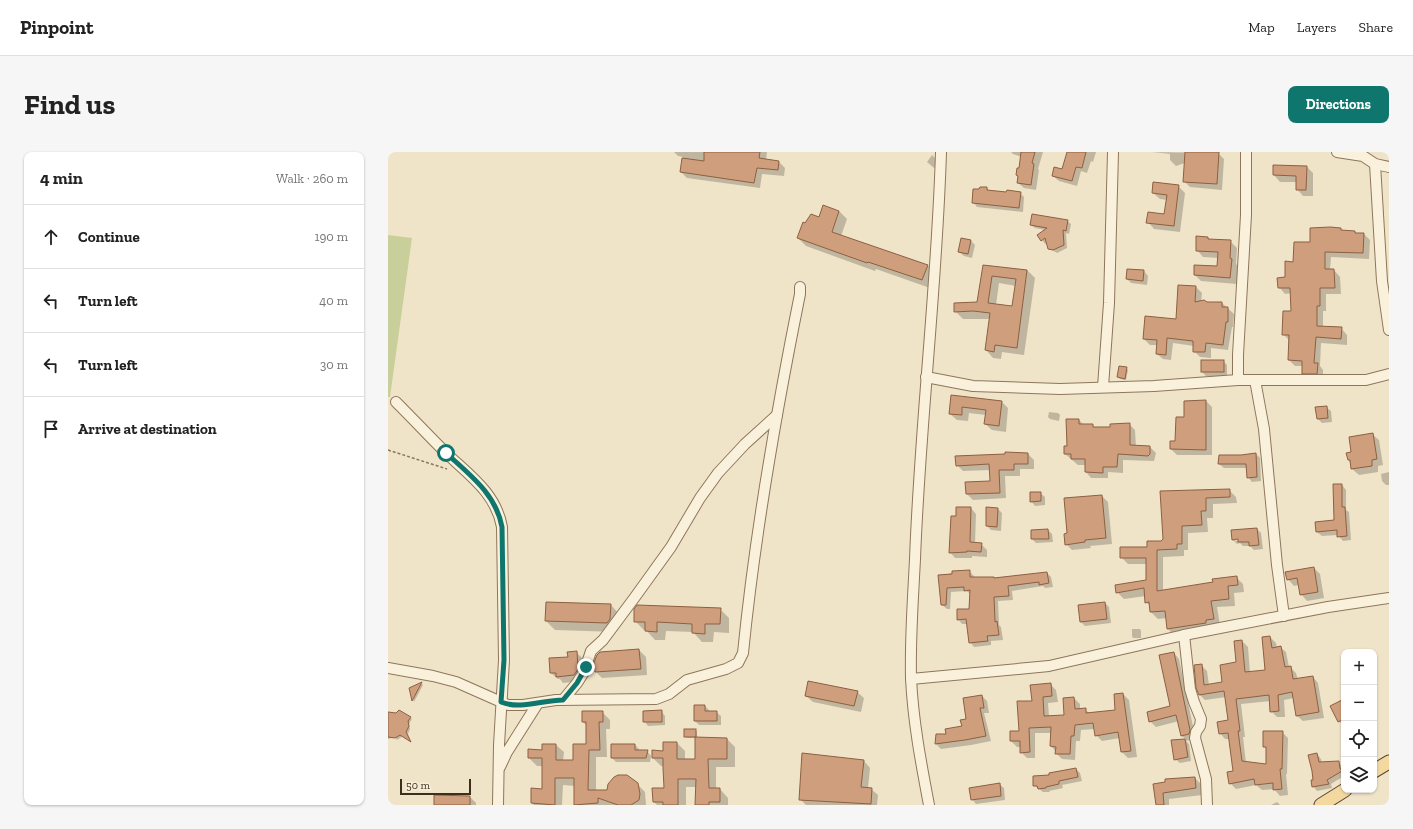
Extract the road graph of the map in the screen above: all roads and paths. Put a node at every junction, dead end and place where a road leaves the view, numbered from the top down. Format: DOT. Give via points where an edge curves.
graph roads {
  1 [pos="941,152"];
  2 [pos="1114,152"];
  3 [pos="1246,152"];
  4 [pos="1337,152"];
  5 [pos="1375,164"];
  6 [pos="1389,167"];
  7 [pos="800,287"];
  8 [pos="1389,330"];
  9 [pos="1389,374"];
  10 [pos="926,377"];
  11 [pos="1238,380"];
  12 [pos="1255,380"];
  13 [pos="1103,387"];
  14 [pos="396,402"];
  15 [pos="777,415"];
  16 [pos="388,450"];
  17 [pos="449,469"];
  18 [pos="1389,598"];
  19 [pos="1284,616"];
  20 [pos="1184,635"];
  21 [pos="388,668"];
  22 [pos="912,679"];
  23 [pos="563,700"];
  24 [pos="501,702"];
  25 [pos="538,703"];
  26 [pos="1389,762"];
  27 [pos="1377,769"];
  28 [pos="499,770"];
  29 [pos="1341,792"];
  30 [pos="498,805"];
  31 [pos="929,805"];
  32 [pos="1207,805"];
  33 [pos="1321,805"];
  1 -- 10 [label="street" via="940,203"];
  2 -- 13 [label="street" via="1109,303"];
  3 -- 11 [label="street" via="1246,215"];
  4 -- 5 [label="street" via="1363,156"];
  5 -- 6 [label="street"];
  5 -- 8 [label="street" via="1382,281"];
  7 -- 15 [label="street"];
  9 -- 12 [label="street" via="1366,380"];
  10 -- 13 [label="street" via="973,386 1060,389"];
  10 -- 22 [label="street" via="917,502"];
  11 -- 12 [label="street"];
  11 -- 13 [label="street"];
  12 -- 19 [label="street" via="1264,429"];
  14 -- 24 [label="street" via="480,484 492,499 499,514 502,527 504,660"];
  15 -- 23 [label="street" via="718,473 636,596 603,640 591,650 584,672"];
  15 -- 23 [label="street" via="758,524 743,653 738,663 687,680 669,694 656,699"];
  16 -- 17 [label="path"];
  18 -- 19 [label="street"];
  19 -- 20 [label="street"];
  20 -- 22 [label="street" via="1049,666"];
  20 -- 32 [label="street" via="1190,689 1201,719 1195,738 1206,779"];
  21 -- 24 [label="street" via="456,682"];
  22 -- 31 [label="street" via="919,754"];
  23 -- 25 [label="street"];
  24 -- 25 [label="street" via="515,706"];
  24 -- 28 [label="street"];
  25 -- 28 [label="street" via="507,752"];
  26 -- 27 [label="main road"];
  28 -- 30 [label="street"];
  29 -- 33 [label="main road"];
}
